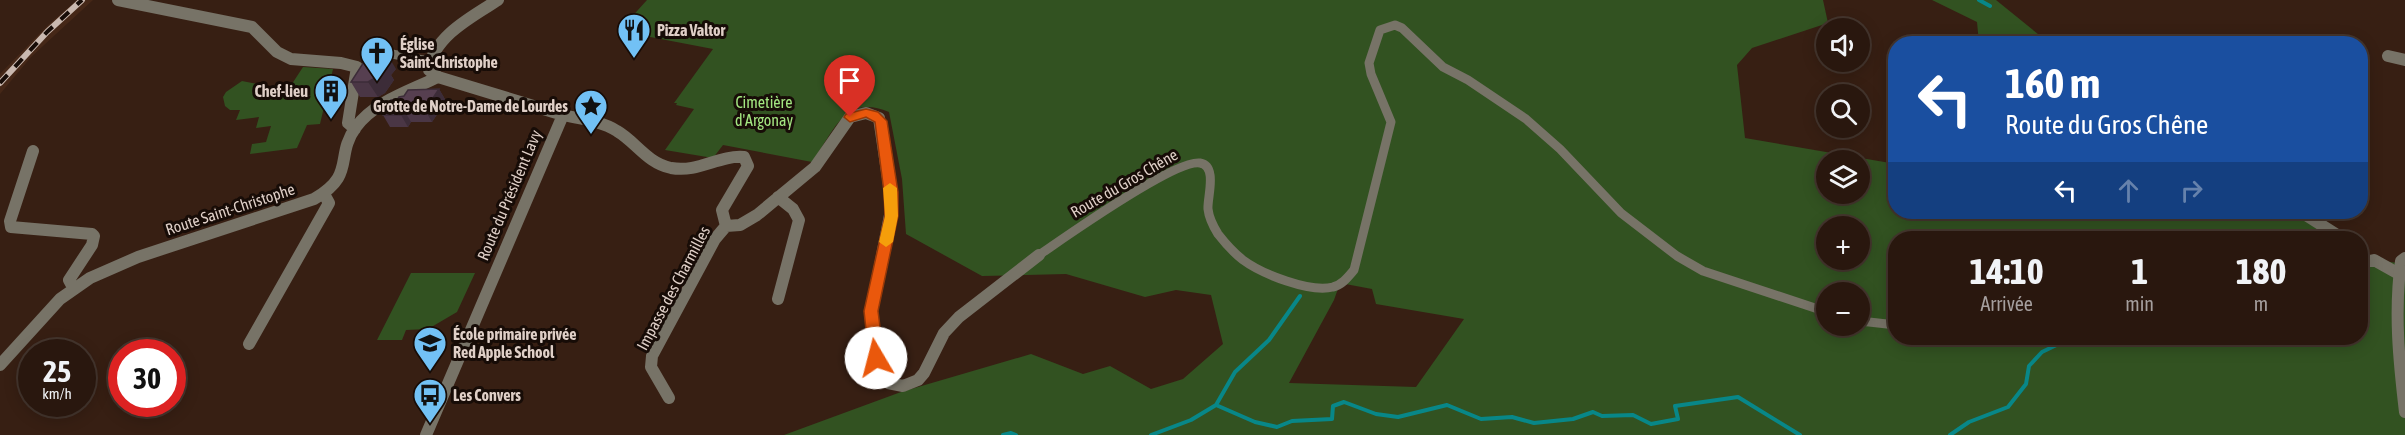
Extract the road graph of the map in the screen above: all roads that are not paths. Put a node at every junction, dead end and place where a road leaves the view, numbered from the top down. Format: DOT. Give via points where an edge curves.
graph roads {
  1 [pos="118,0"];
  2 [pos="498,0"];
  3 [pos="2388,56"];
  4 [pos="430,58"];
  5 [pos="2405,60"];
  6 [pos="357,67"];
  7 [pos="438,76"];
  8 [pos="563,115"];
  9 [pos="356,129"];
  10 [pos="33,151"];
  11 [pos="324,195"];
  12 [pos="778,198"];
  13 [pos="2312,219"];
  14 [pos="726,226"];
  15 [pos="2331,231"];
  16 [pos="1039,255"];
  17 [pos="2405,258"];
  18 [pos="2368,262"];
  19 [pos="2399,274"];
  20 [pos="74,289"];
  21 [pos="778,299"];
  22 [pos="1816,308"];
  23 [pos="1870,322"];
  24 [pos="1888,324"];
  25 [pos="249,344"];
  26 [pos="3,361"];
  27 [pos="669,398"];
  28 [pos="2405,412"];
  29 [pos="426,435"];
  1 -- 6 [label="street" via="252,27 273,50 290,59"];
  2 -- 4 [label="street" via="441,43"];
  3 -- 5 [label="street"];
  4 -- 6 [label="street" via="412,60 405,54 393,53"];
  4 -- 7 [label="street" via="429,70"];
  6 -- 9 [label="street" via="348,123"];
  7 -- 8 [label="street, Route du Président Lavy"];
  7 -- 9 [label="street" via="390,99"];
  8 -- 14 [label="street" via="607,125 650,160 667,167 701,168 744,157 746,171 721,212"];
  8 -- 29 [label="street, Route du Président Lavy"];
  9 -- 11 [label="street" via="340,179"];
  10 -- 20 [label="street" via="11,227 92,234 92,246 69,280"];
  11 -- 20 [label="street, Route Saint-Christophe" via="138,257"];
  11 -- 25 [label="street" via="328,204"];
  12 -- 14 [label="street, Route du Gros Chêne" via="749,221"];
  12 -- 16 [label="street, Route du Gros Chêne" via="822,159 850,117 866,113 879,118 892,205 873,297 872,326 879,372 888,383 897,386 918,380 944,333 959,317"];
  12 -- 21 [label="street" via="793,209 799,220"];
  13 -- 15 [label="street"];
  14 -- 27 [label="street, Impasse des Charmilles" via="715,239 652,356 651,367"];
  16 -- 22 [label="street, Route du Gros Chêne" via="1184,164 1199,162 1209,174 1212,220 1223,239 1244,260 1266,272 1318,288 1333,287 1347,279 1354,270 1391,122 1369,63 1380,30 1395,25 1443,67 1526,119 1621,213 1677,256 1703,271"];
  17 -- 19 [label="street"];
  18 -- 19 [label="street"];
  19 -- 28 [label="street" via="2396,341"];
  20 -- 26 [label="street, Route Saint-Christophe" via="48,311"];
  23 -- 24 [label="street"];
}
